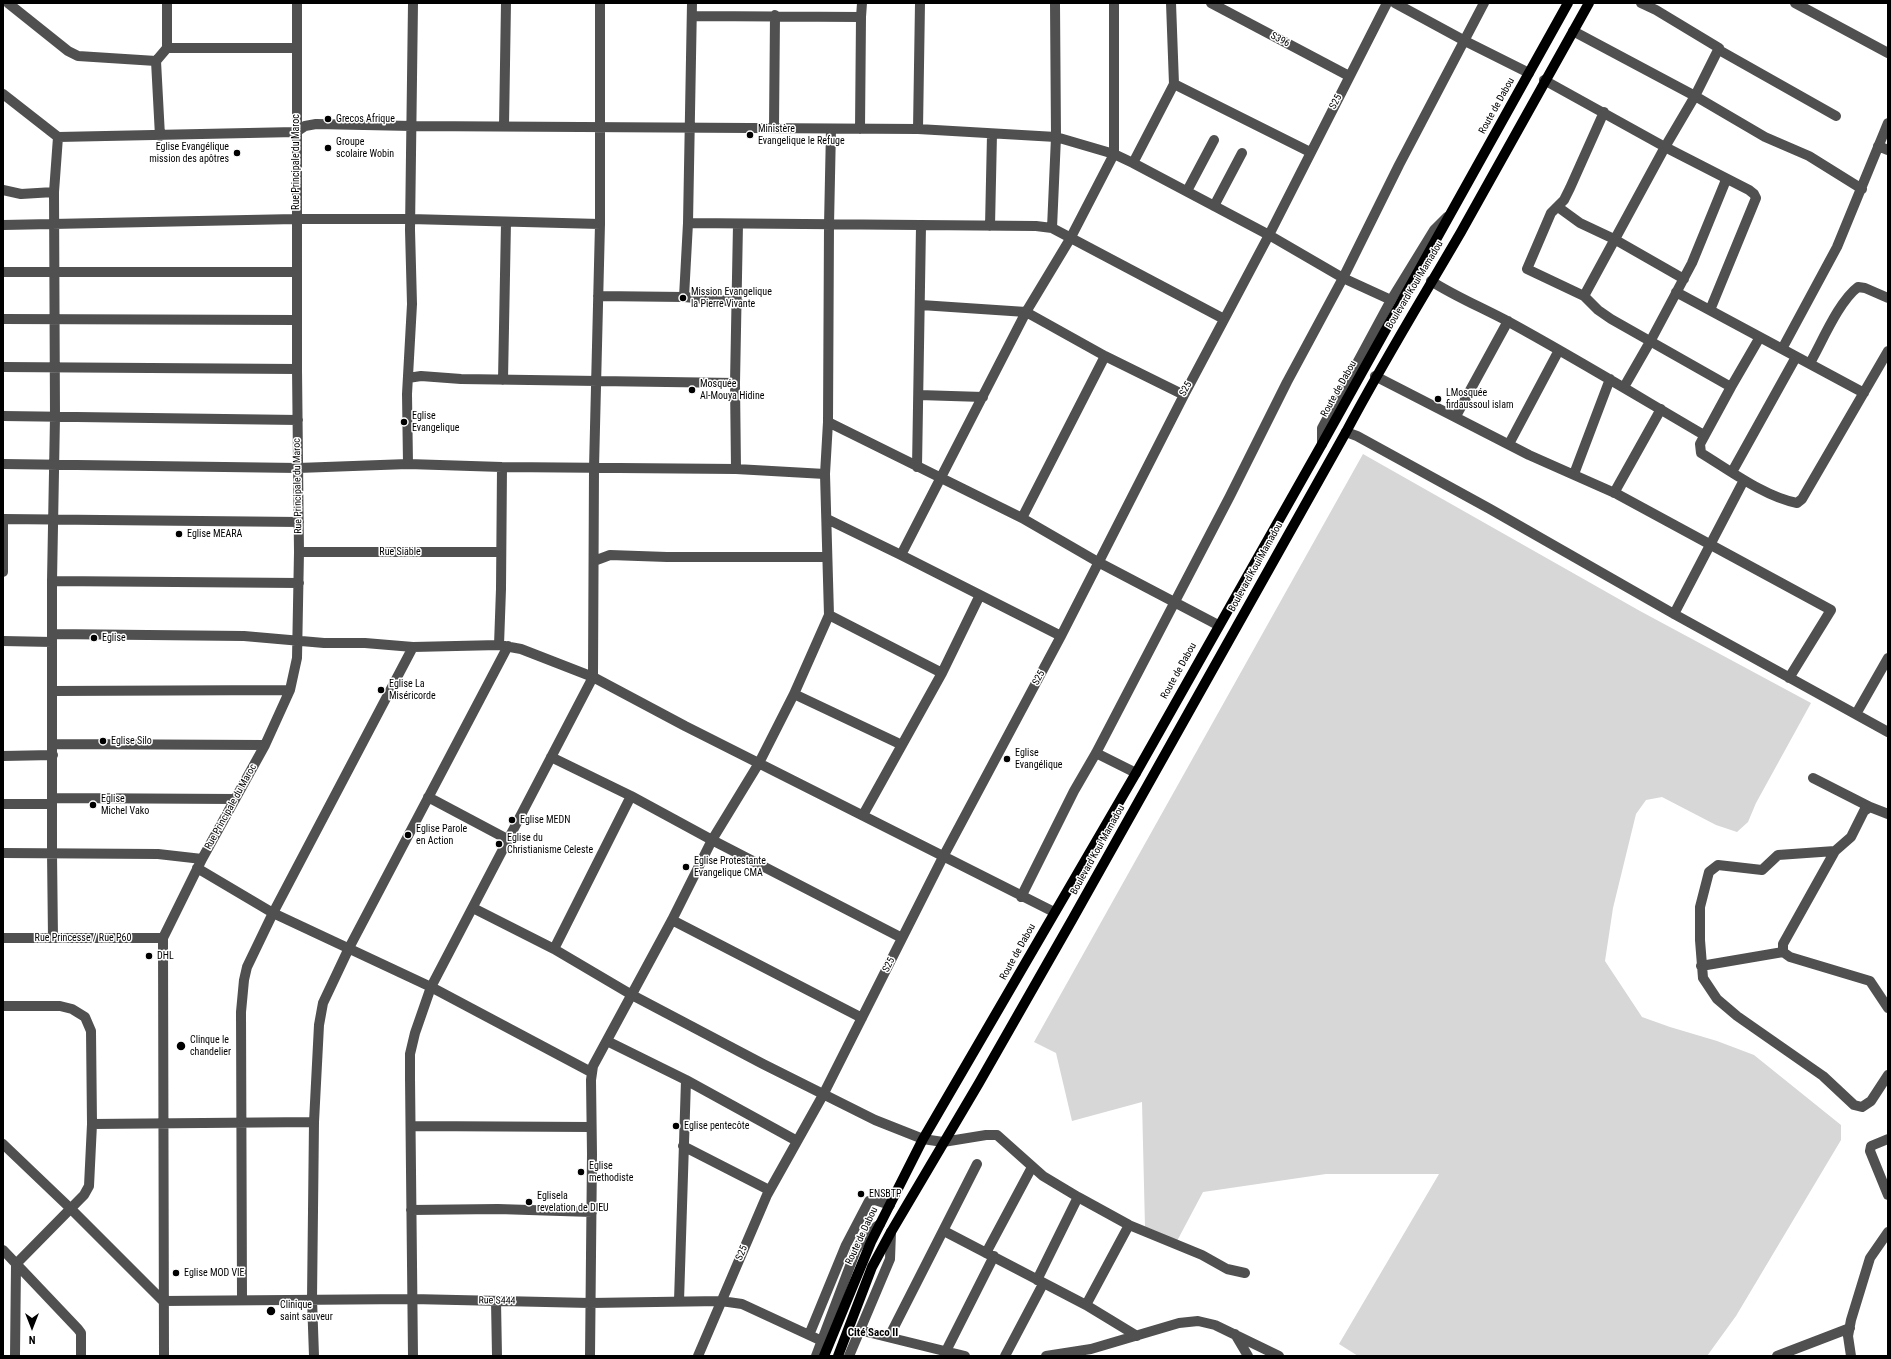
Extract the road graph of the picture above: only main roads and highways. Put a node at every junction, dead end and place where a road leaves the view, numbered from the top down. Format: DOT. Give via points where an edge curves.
graph roads {
  1 [pos="1568,3"];
  2 [pos="1589,3"];
  3 [pos="824,1356"];
  4 [pos="838,1356"];
  1 -- 3 [label="main road, Route de Dabou" via="1136,773 923,1139 880,1224"];
  2 -- 4 [label="main road, Boulevard Koui Mamadou" via="1474,208 1375,376 1346,432 979,1084 891,1232 872,1267"];
}
